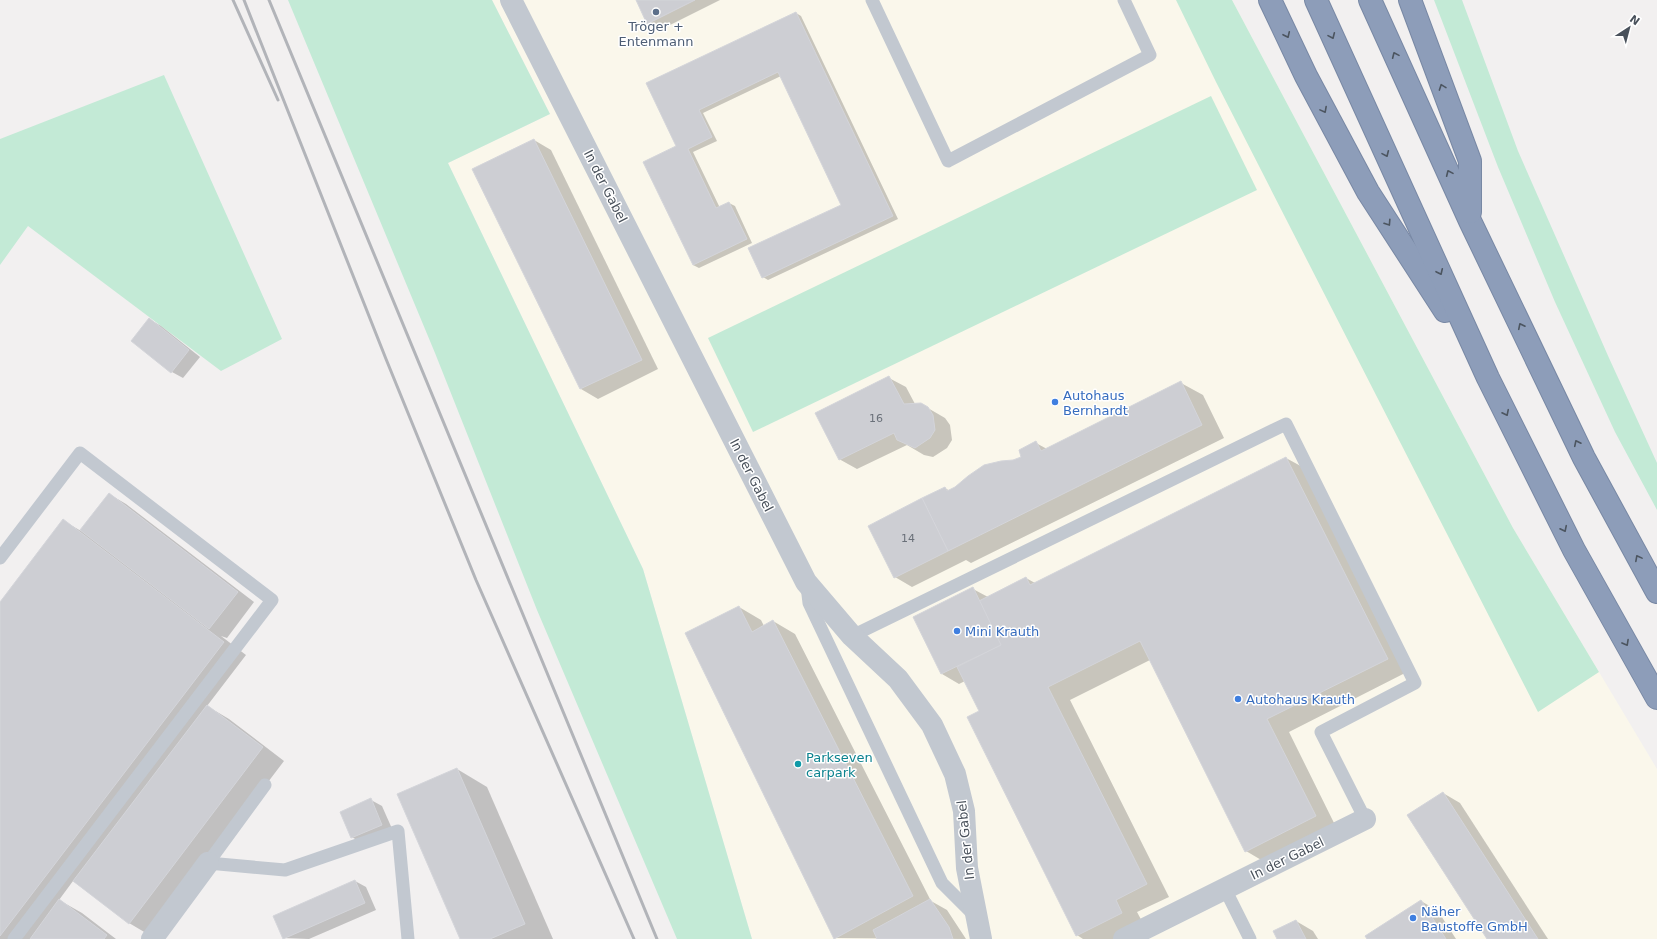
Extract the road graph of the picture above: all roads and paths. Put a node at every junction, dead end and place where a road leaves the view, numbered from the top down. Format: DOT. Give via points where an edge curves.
graph roads {
  1 [pos="511,0"];
  2 [pos="872,0"];
  3 [pos="1124,0"];
  4 [pos="1270,0"];
  5 [pos="1316,0"];
  6 [pos="1370,0"];
  7 [pos="1410,0"];
  8 [pos="1470,222"];
  9 [pos="1488,378"];
  10 [pos="0,558"];
  11 [pos="806,582"];
  12 [pos="1657,592"];
  13 [pos="852,636"];
  14 [pos="1657,698"];
  15 [pos="265,785"];
  16 [pos="1365,819"];
  17 [pos="208,863"];
  18 [pos="1224,889"];
  19 [pos="976,917"];
  20 [pos="14,939"];
  21 [pos="152,939"];
  22 [pos="408,939"];
  23 [pos="981,939"];
  24 [pos="1124,939"];
  25 [pos="1250,939"];
  1 -- 11 [label="street, In der Gabel"];
  2 -- 3 [label="lane" via="948,161 1150,55"];
  4 -- 9 [label="highway, one-way" via="1306,76 1368,192"];
  5 -- 9 [label="highway, one-way"];
  8 -- 6 [label="highway, one-way"];
  8 -- 7 [label="highway, one-way" via="1470,161"];
  12 -- 8 [label="highway, one-way" via="1584,458"];
  9 -- 14 [label="highway, one-way" via="1574,550"];
  10 -- 20 [label="lane" via="80,453 272,600"];
  11 -- 13 [label="street, In der Gabel"];
  11 -- 19 [label="lane" via="809,603 942,883"];
  13 -- 16 [label="lane" via="1286,424 1415,683 1321,732"];
  13 -- 19 [label="street, In der Gabel" via="898,679 932,725 956,774 964,811 967,868"];
  15 -- 17 [label="lane"];
  16 -- 18 [label="street, In der Gabel"];
  17 -- 21 [label="street"];
  17 -- 22 [label="lane" via="285,870 398,831"];
  18 -- 24 [label="street, In der Gabel"];
  18 -- 25 [label="lane"];
  19 -- 23 [label="street, In der Gabel"];
}
